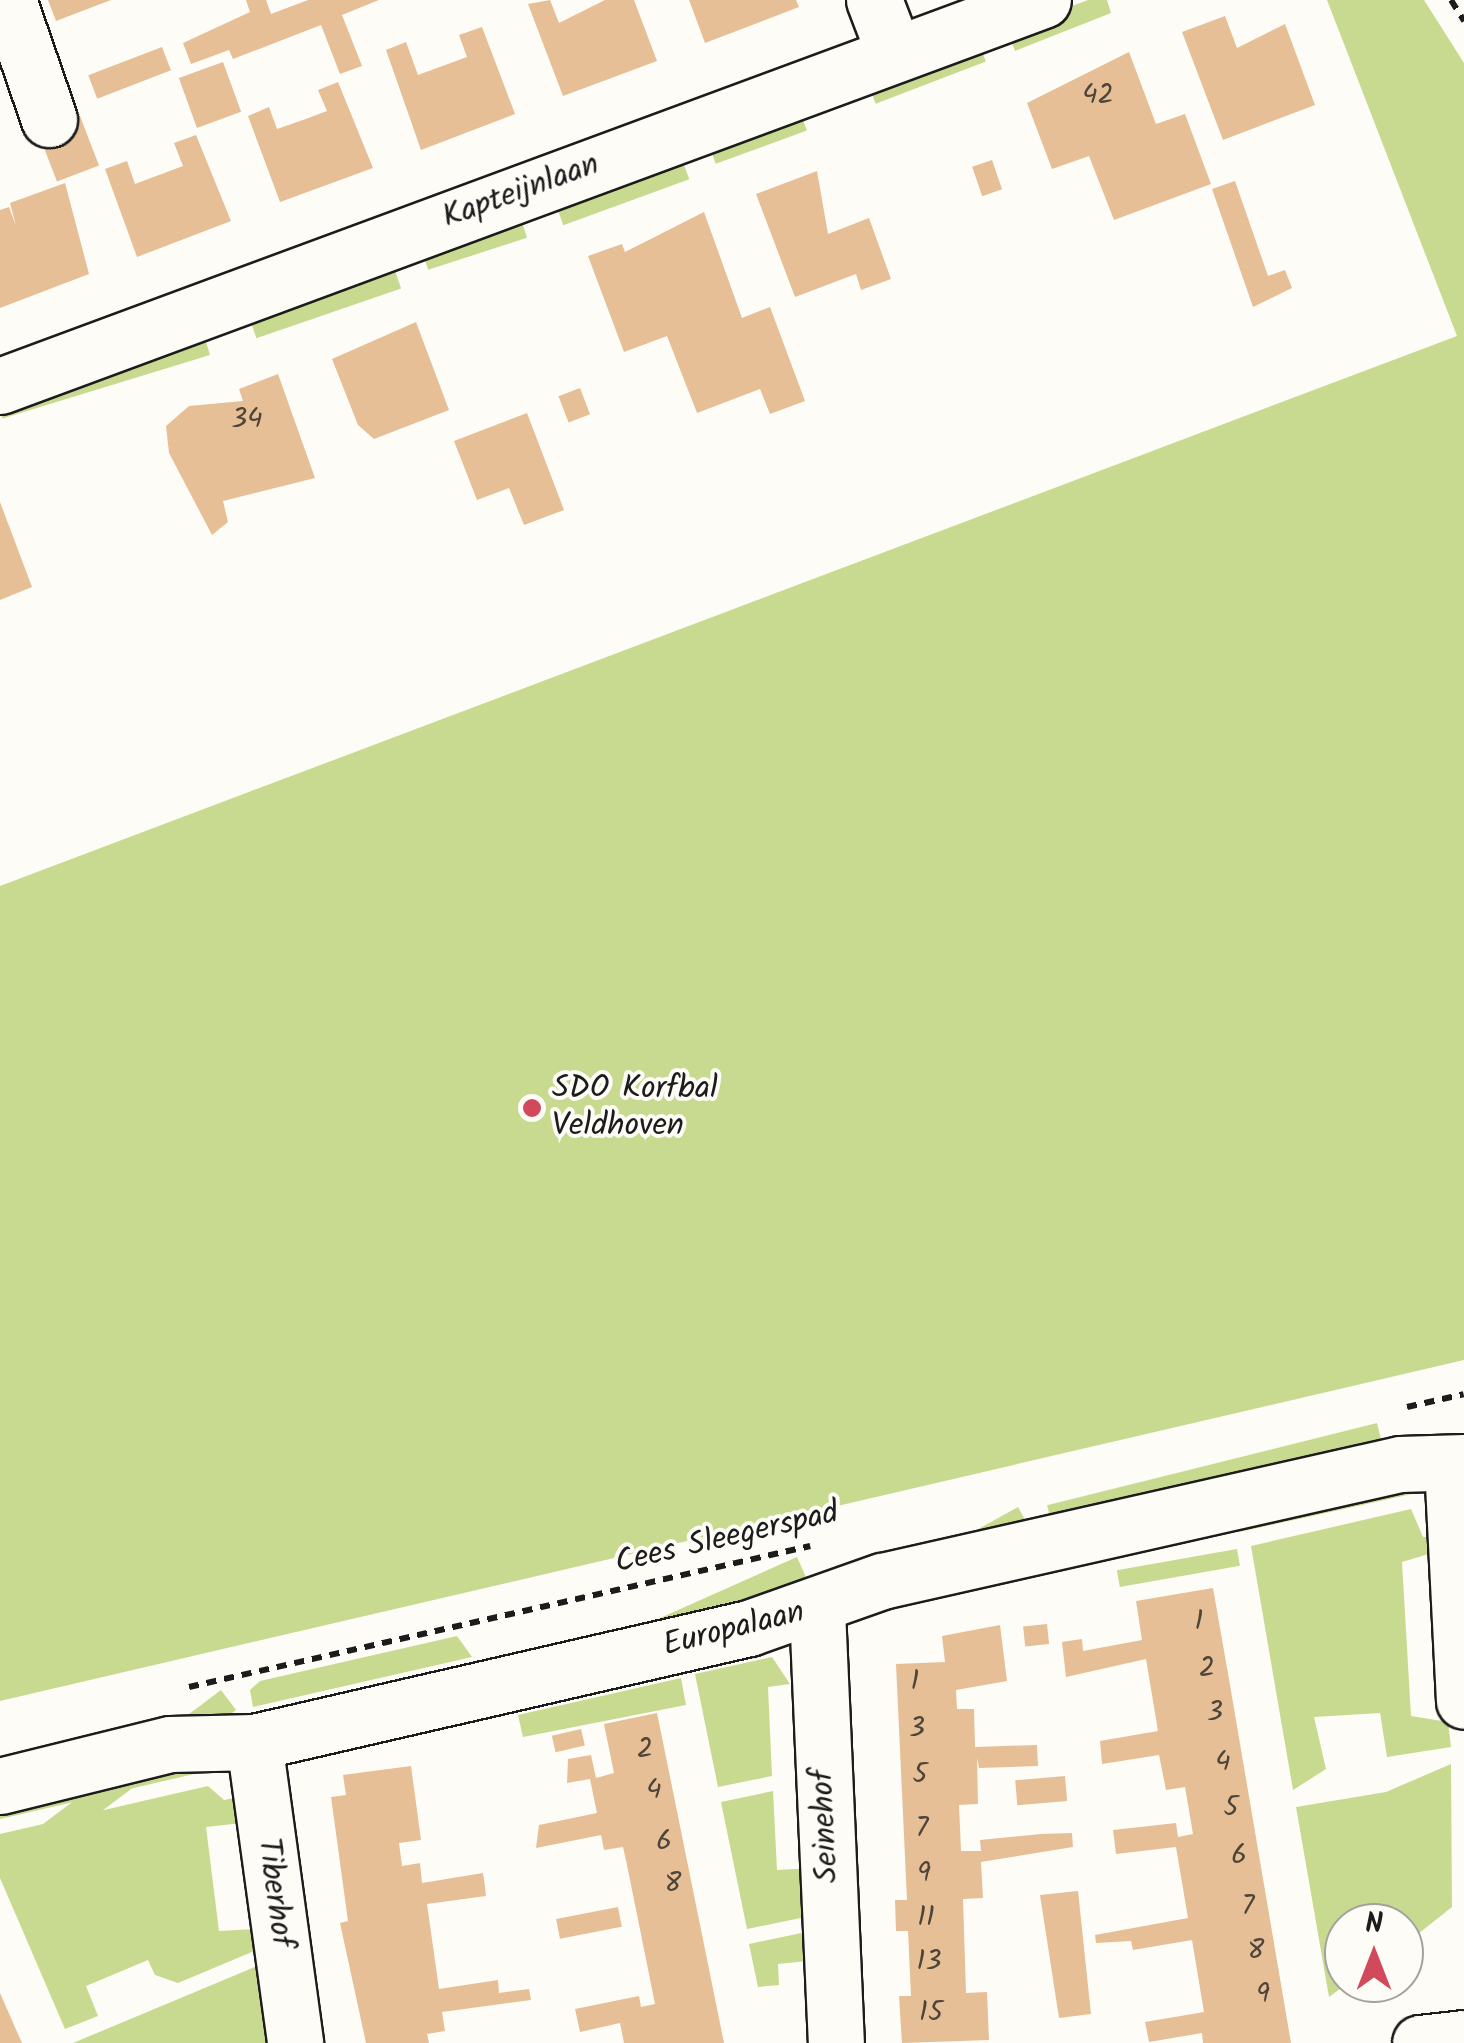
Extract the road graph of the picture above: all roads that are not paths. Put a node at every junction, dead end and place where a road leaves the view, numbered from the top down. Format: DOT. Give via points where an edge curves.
graph roads {
  1 [pos="8,0"];
  2 [pos="874,0"];
  3 [pos="1042,0"];
  4 [pos="894,52"];
  5 [pos="49,119"];
  6 [pos="0,386"];
  7 [pos="1458,1463"];
  8 [pos="817,1610"];
  9 [pos="1464,1701"];
  10 [pos="254,1742"];
  11 [pos="0,1786"];
  12 [pos="1464,2038"];
  13 [pos="294,2043"];
  14 [pos="836,2043"];
  15 [pos="1420,2043"];
  1 -- 5 [label="street"];
  2 -- 4 [label="street"];
  3 -- 4 [label="street, Kapteijnlaan"];
  4 -- 6 [label="street, Kapteijnlaan"];
  7 -- 8 [label="street, Europalaan" via="1400,1464 882,1581"];
  7 -- 9 [label="street"];
  8 -- 10 [label="street, Europalaan"];
  8 -- 14 [label="street, Seinehof"];
  10 -- 11 [label="street, Europalaan" via="170,1744"];
  10 -- 13 [label="street, Tiberhof"];
  12 -- 15 [label="street"];
}
